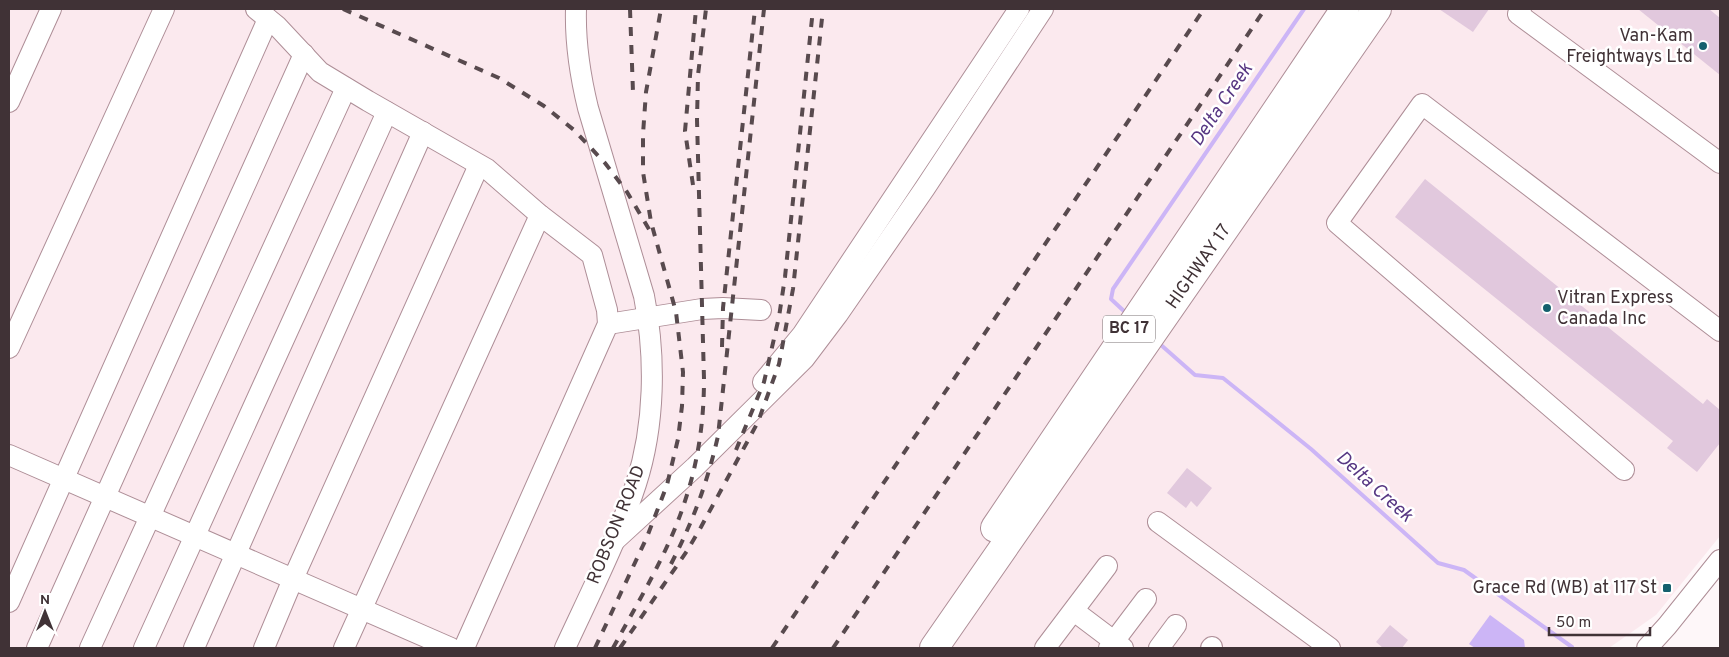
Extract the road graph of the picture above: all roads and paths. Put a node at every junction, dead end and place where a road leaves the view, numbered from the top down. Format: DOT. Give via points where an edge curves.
graph roads {
  1 [pos="50,9"];
  2 [pos="164,9"];
  3 [pos="576,9"];
  4 [pos="1019,9"];
  5 [pos="1043,9"];
  6 [pos="1345,9"];
  7 [pos="1377,9"];
  8 [pos="1521,9"];
  9 [pos="262,14"];
  10 [pos="304,54"];
  11 [pos="346,88"];
  12 [pos="9,102"];
  13 [pos="387,112"];
  14 [pos="423,132"];
  15 [pos="1720,163"];
  16 [pos="479,165"];
  17 [pos="540,215"];
  18 [pos="760,310"];
  19 [pos="648,318"];
  20 [pos="608,324"];
  21 [pos="1720,331"];
  22 [pos="9,348"];
  23 [pos="9,455"];
  24 [pos="1624,470"];
  25 [pos="64,479"];
  26 [pos="105,497"];
  27 [pos="150,517"];
  28 [pos="622,521"];
  29 [pos="1158,522"];
  30 [pos="195,536"];
  31 [pos="612,543"];
  32 [pos="237,554"];
  33 [pos="1720,560"];
  34 [pos="1107,566"];
  35 [pos="293,579"];
  36 [pos="1146,599"];
  37 [pos="9,602"];
  38 [pos="361,609"];
  39 [pos="1074,610"];
  40 [pos="1176,625"];
  41 [pos="1116,646"];
  42 [pos="37,648"];
  43 [pos="90,648"];
  44 [pos="144,648"];
  45 [pos="194,648"];
  46 [pos="264,648"];
  47 [pos="344,648"];
  48 [pos="451,648"];
  49 [pos="464,648"];
  50 [pos="565,648"];
  51 [pos="914,648"];
  52 [pos="934,648"];
  53 [pos="1045,648"];
  54 [pos="1159,648"];
  55 [pos="1330,648"];
  56 [pos="1647,648"];
  1 -- 12 [label="street"];
  2 -- 22 [label="street"];
  3 -- 19 [label="street, ROBSON ROAD" via="582,85"];
  4 -- 28 [label="street" via="802,336 758,388"];
  5 -- 31 [label="street" via="925,188 804,359 695,467"];
  6 -- 51 [label="highway, HIGHWAY 17 / BC 17"];
  7 -- 52 [label="highway, HIGHWAY 17 / BC 17"];
  8 -- 15 [label="street" via="1518,14"];
  9 -- 10 [label="street"];
  9 -- 25 [label="street"];
  10 -- 11 [label="street" via="320,72"];
  10 -- 26 [label="street"];
  11 -- 13 [label="street"];
  11 -- 27 [label="street"];
  13 -- 14 [label="street"];
  13 -- 30 [label="street"];
  14 -- 16 [label="street"];
  14 -- 32 [label="street"];
  16 -- 17 [label="street"];
  16 -- 35 [label="street"];
  17 -- 20 [label="street" via="592,255"];
  17 -- 38 [label="street"];
  18 -- 19 [label="street" via="702,309"];
  19 -- 20 [label="street"];
  19 -- 28 [label="street, ROBSON ROAD" via="652,378 650,417 636,484"];
  20 -- 49 [label="street"];
  21 -- 24 [label="street" via="1422,104 1337,223"];
  23 -- 25 [label="street"];
  25 -- 26 [label="street"];
  25 -- 37 [label="street"];
  26 -- 27 [label="street"];
  26 -- 42 [label="street"];
  27 -- 30 [label="street"];
  27 -- 43 [label="street"];
  28 -- 31 [label="street, ROBSON ROAD"];
  29 -- 55 [label="street"];
  30 -- 32 [label="street"];
  30 -- 44 [label="street"];
  31 -- 50 [label="street, ROBSON ROAD"];
  32 -- 35 [label="street"];
  32 -- 45 [label="street"];
  33 -- 56 [label="street"];
  34 -- 39 [label="street"];
  35 -- 38 [label="street"];
  35 -- 46 [label="street"];
  36 -- 41 [label="street"];
  38 -- 47 [label="street"];
  38 -- 48 [label="street"];
  39 -- 41 [label="street"];
  39 -- 53 [label="street"];
  40 -- 54 [label="street"];
}
